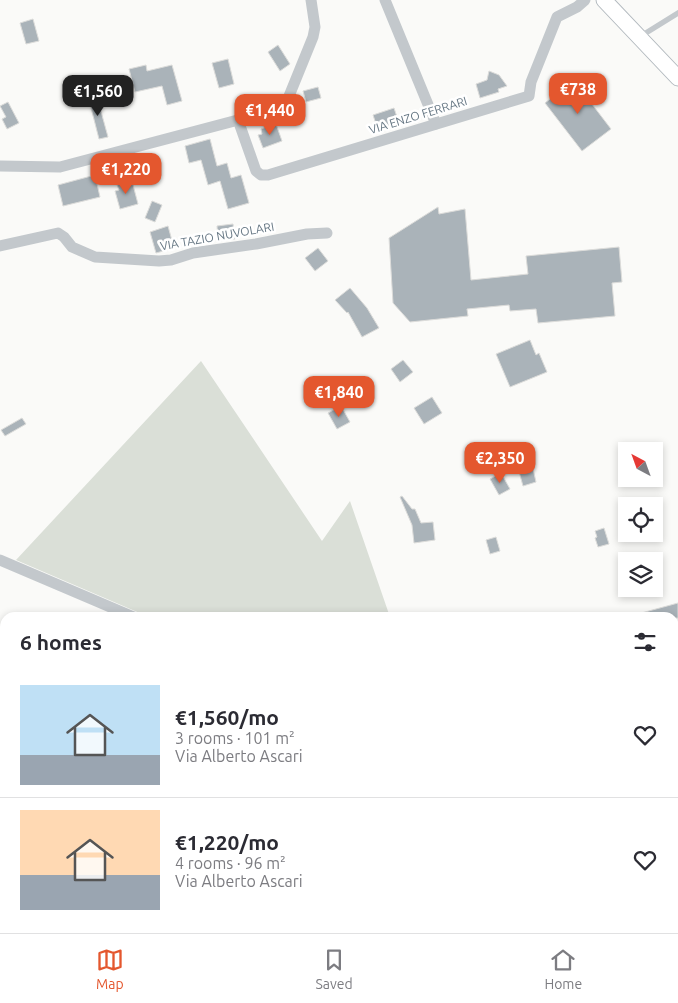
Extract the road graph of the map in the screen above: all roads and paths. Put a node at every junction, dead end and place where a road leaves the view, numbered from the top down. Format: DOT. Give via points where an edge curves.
graph roads {
  1 [pos="311,0"];
  2 [pos="385,0"];
  3 [pos="585,0"];
  4 [pos="604,0"];
  5 [pos="678,13"];
  6 [pos="639,38"];
  7 [pos="678,78"];
  8 [pos="238,120"];
  9 [pos="436,124"];
  10 [pos="0,166"];
  11 [pos="327,232"];
  12 [pos="0,246"];
  13 [pos="0,560"];
  14 [pos="122,612"];
  1 -- 8 [label="street" via="313,37 287,101 276,110"];
  2 -- 9 [label="street"];
  3 -- 9 [label="street, VIA ENZO FERRARI" via="557,18 531,82 529,96"];
  4 -- 6 [label="main road"];
  5 -- 6 [label="lane"];
  6 -- 7 [label="main road"];
  8 -- 9 [label="street, VIA ENZO FERRARI" via="256,171 261,175"];
  8 -- 10 [label="street" via="60,167"];
  11 -- 12 [label="street, VIA TAZIO NUVOLARI" via="159,261 95,257 72,247 58,233"];
  13 -- 14 [label="street"];
}
